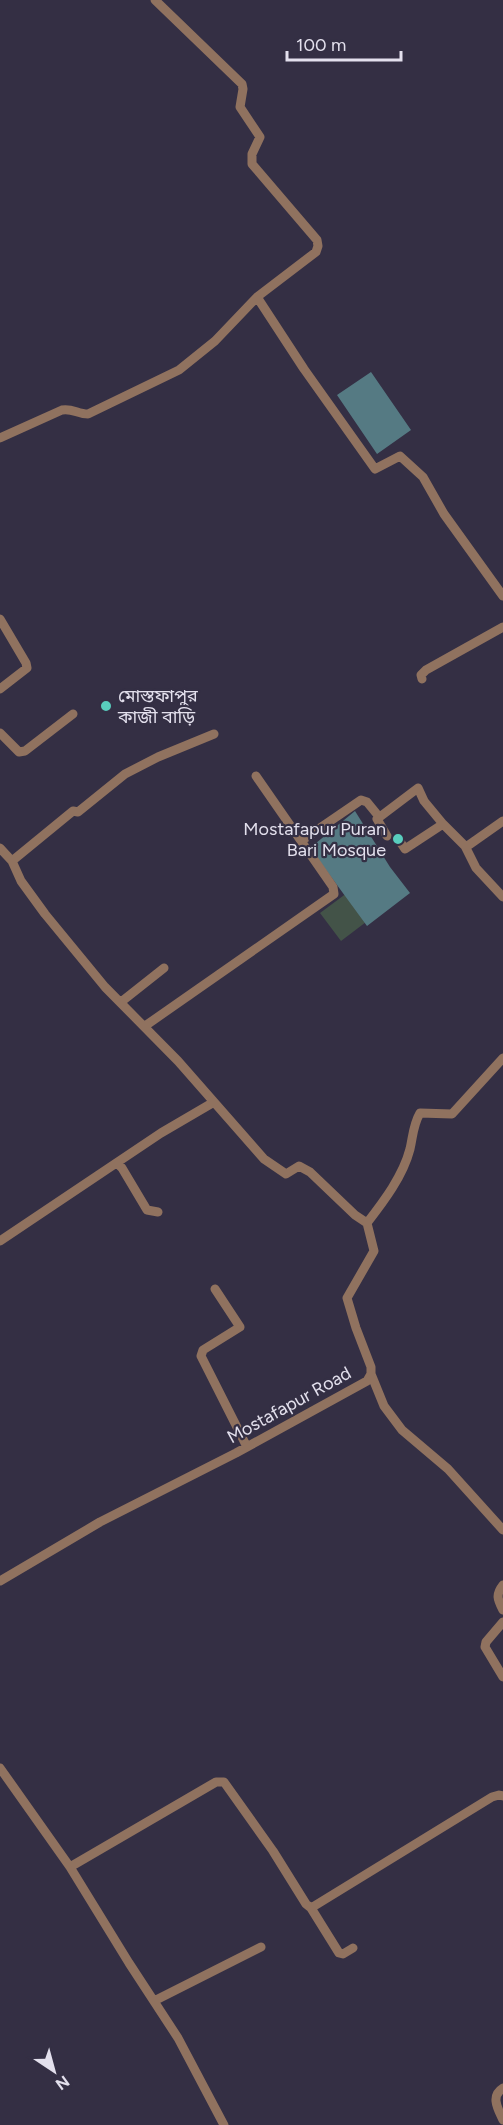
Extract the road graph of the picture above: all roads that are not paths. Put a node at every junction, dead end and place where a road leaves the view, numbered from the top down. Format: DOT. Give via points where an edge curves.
graph roads {
  1 [pos="155,0"];
  2 [pos="257,297"];
  3 [pos="0,438"];
  4 [pos="503,596"];
  5 [pos="0,619"];
  6 [pos="503,627"];
  7 [pos="422,679"];
  8 [pos="0,689"];
  9 [pos="74,714"];
  10 [pos="0,733"];
  11 [pos="214,734"];
  12 [pos="256,776"];
  13 [pos="376,813"];
  14 [pos="503,821"];
  15 [pos="443,824"];
  16 [pos="387,836"];
  17 [pos="399,840"];
  18 [pos="301,841"];
  19 [pos="466,847"];
  20 [pos="0,848"];
  21 [pos="12,861"];
  22 [pos="503,897"];
  23 [pos="164,968"];
  24 [pos="122,1002"];
  25 [pos="145,1026"];
  26 [pos="503,1058"];
  27 [pos="214,1102"];
  28 [pos="117,1163"];
  29 [pos="159,1212"];
  30 [pos="367,1223"];
  31 [pos="0,1241"];
  32 [pos="215,1289"];
  33 [pos="371,1374"];
  34 [pos="247,1447"];
  35 [pos="503,1530"];
  36 [pos="0,1581"];
  37 [pos="503,1585"];
  38 [pos="503,1610"];
  39 [pos="503,1622"];
  40 [pos="503,1677"];
  41 [pos="0,1768"];
  42 [pos="503,1796"];
  43 [pos="70,1868"];
  44 [pos="311,1908"];
  45 [pos="261,1947"];
  46 [pos="353,1947"];
  47 [pos="154,2001"];
  48 [pos="503,2088"];
  49 [pos="503,2120"];
  50 [pos="224,2125"];
  1 -- 2 [label="street" via="242,84 240,107 260,137 252,164 317,240 316,252"];
  2 -- 3 [label="street" via="215,341 179,369 88,414 70,408 62,410"];
  2 -- 4 [label="street" via="375,469 399,456 423,477 444,514"];
  5 -- 8 [label="street" via="27,668"];
  6 -- 7 [label="street" via="426,670"];
  9 -- 10 [label="street" via="25,751 19,752"];
  11 -- 21 [label="street" via="125,774"];
  12 -- 18 [label="street"];
  13 -- 18 [label="street" via="368,802 361,800"];
  14 -- 19 [label="street"];
  15 -- 16 [label="street" via="418,788 377,819"];
  15 -- 17 [label="street" via="405,849"];
  15 -- 19 [label="street"];
  18 -- 25 [label="street" via="333,887 333,894"];
  19 -- 22 [label="street" via="476,868"];
  20 -- 21 [label="street"];
  21 -- 24 [label="street" via="21,881 50,921"];
  23 -- 24 [label="street"];
  24 -- 25 [label="street"];
  25 -- 27 [label="street"];
  26 -- 30 [label="street" via="452,1114 420,1113 402,1170"];
  27 -- 28 [label="street"];
  27 -- 30 [label="street" via="264,1159 286,1174 299,1166 310,1172"];
  28 -- 29 [label="street" via="147,1210"];
  28 -- 31 [label="street"];
  30 -- 33 [label="street, Mostafapur Road" via="374,1251 347,1298"];
  32 -- 34 [label="street" via="240,1327 203,1350 201,1356"];
  33 -- 34 [label="street, Mostafapur Road" via="367,1381"];
  33 -- 35 [label="street" via="384,1406 402,1430 448,1469"];
  34 -- 36 [label="street, Mostafapur Road" via="100,1522"];
  37 -- 38 [label="street" via="497,1598"];
  39 -- 40 [label="street" via="485,1647"];
  41 -- 43 [label="street"];
  42 -- 44 [label="street" via="492,1797"];
  43 -- 44 [label="street" via="216,1782 224,1782"];
  43 -- 47 [label="street"];
  44 -- 46 [label="street" via="339,1953"];
  45 -- 47 [label="street"];
  47 -- 50 [label="street"];
  48 -- 49 [label="street" via="496,2097 496,2105"];
}
